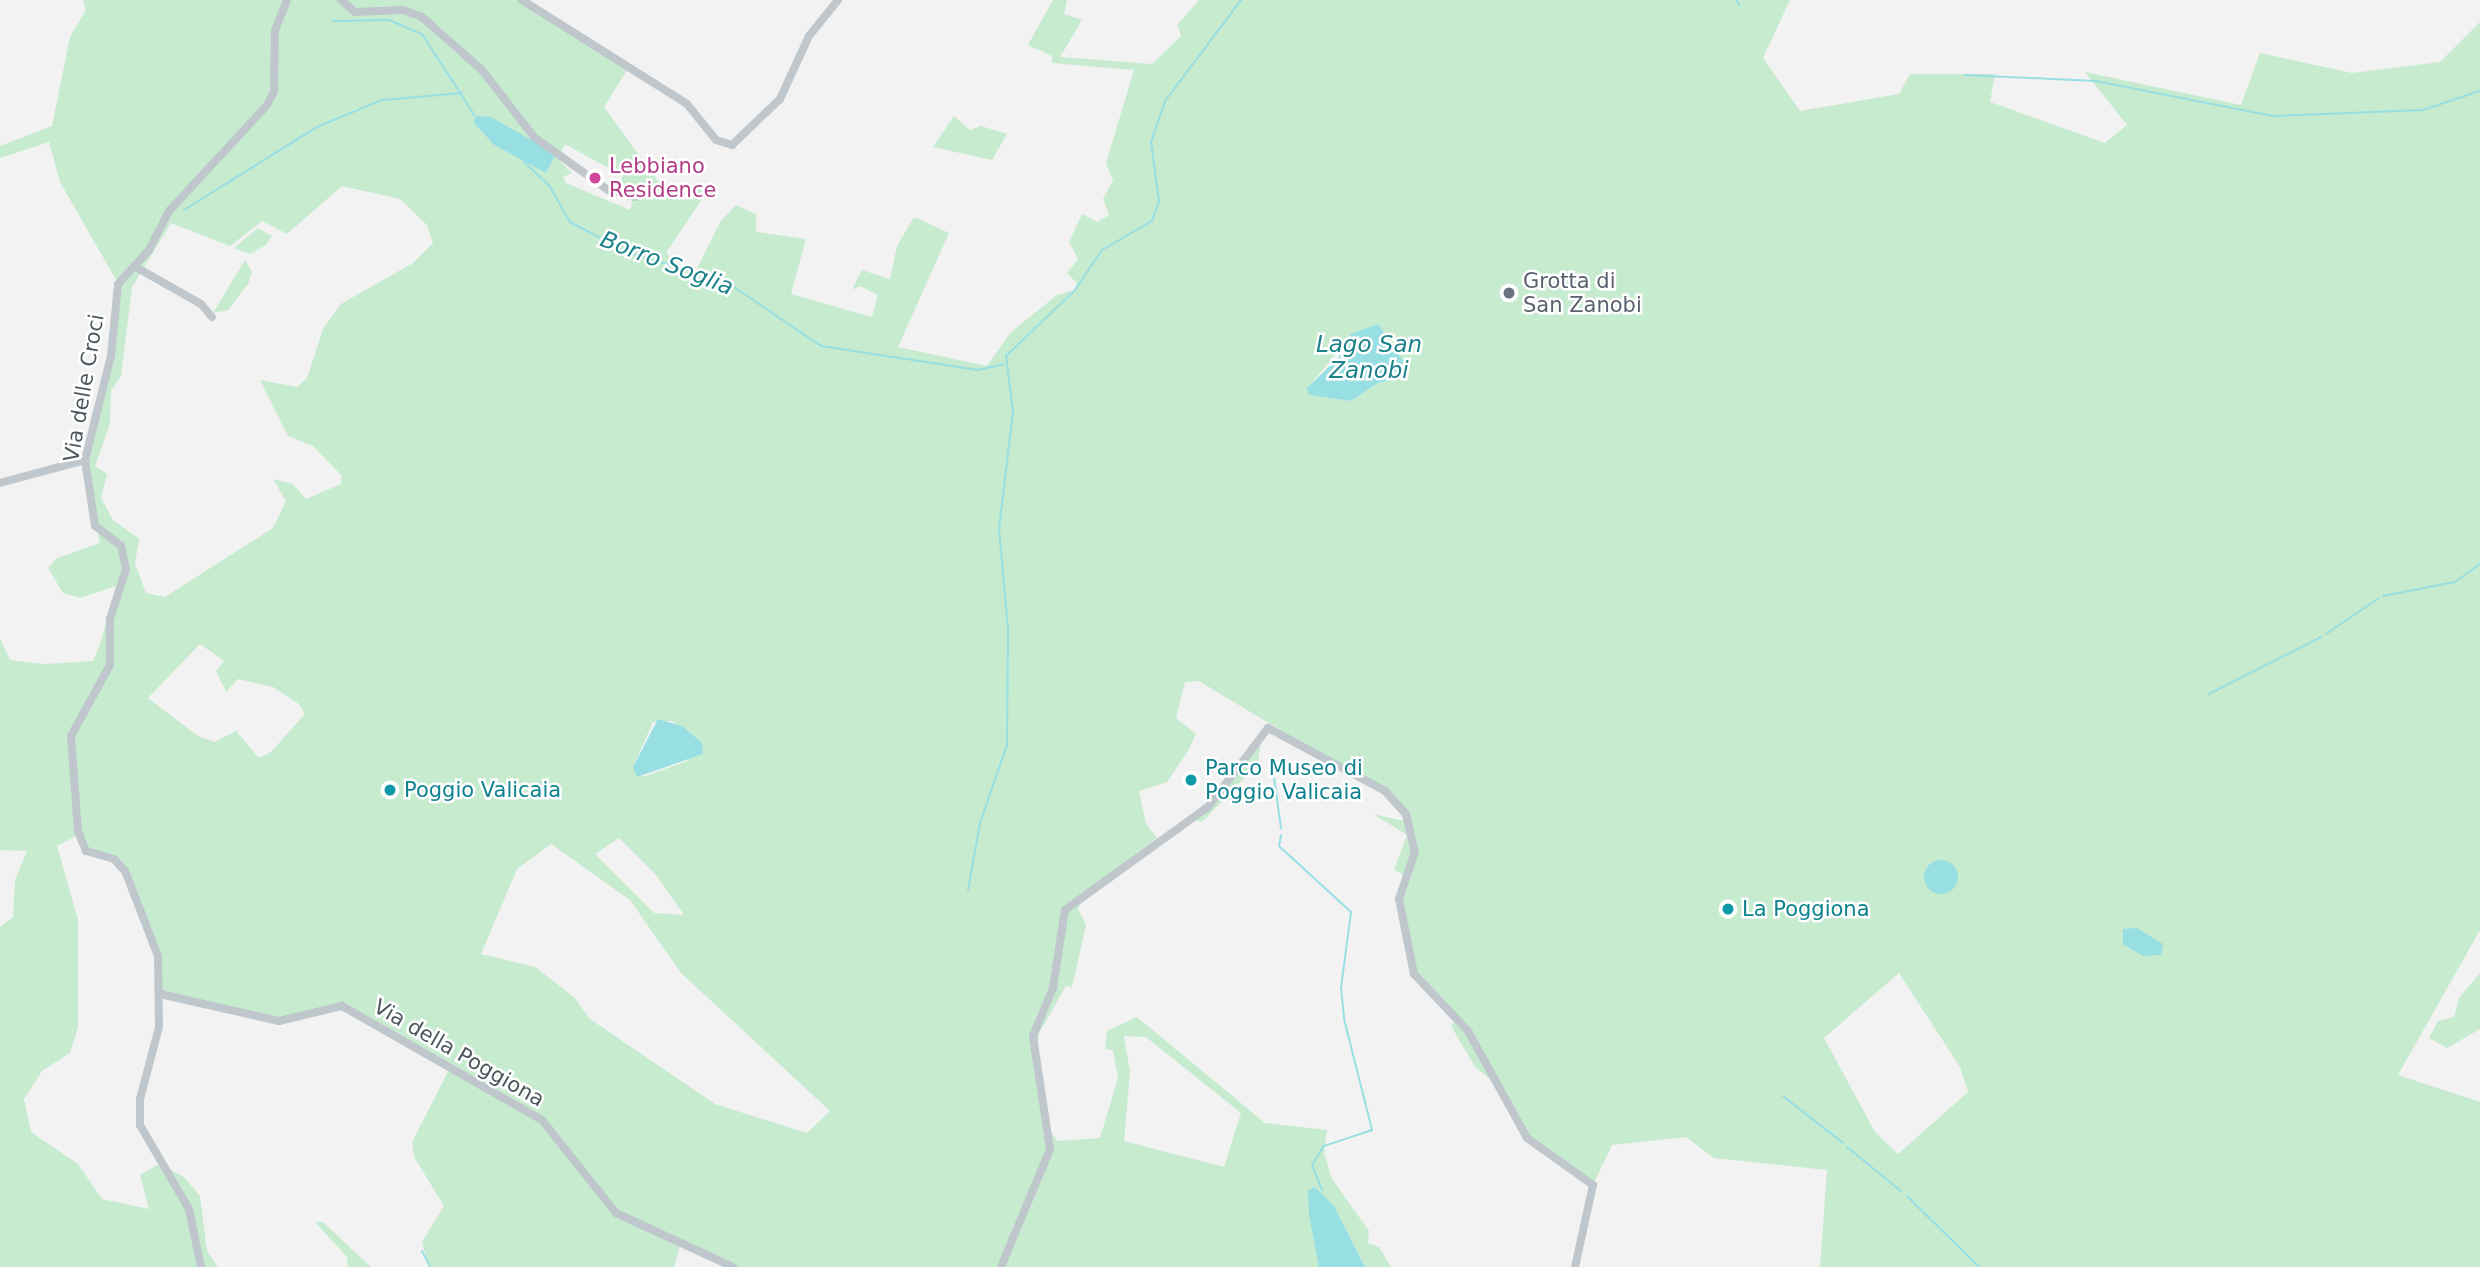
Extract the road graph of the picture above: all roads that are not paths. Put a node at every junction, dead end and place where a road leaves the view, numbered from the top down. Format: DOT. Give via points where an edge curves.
graph roads {
  1 [pos="287,0"];
  2 [pos="341,0"];
  3 [pos="522,0"];
  4 [pos="838,0"];
  5 [pos="634,197"];
  6 [pos="134,266"];
  7 [pos="212,317"];
  8 [pos="85,460"];
  9 [pos="0,483"];
  10 [pos="160,993"];
  11 [pos="201,1267"];
  12 [pos="733,1267"];
  13 [pos="1001,1267"];
  14 [pos="1575,1267"];
  1 -- 6 [label="street, Via delle Croci" via="275,30 274,91 267,105 169,211"];
  2 -- 5 [label="street" via="355,12 403,10 422,17 482,70 534,137 580,173"];
  3 -- 4 [label="street" via="687,104 716,140 732,145 780,99 809,36"];
  6 -- 7 [label="street" via="201,303"];
  6 -- 8 [label="street, Via delle Croci" via="118,284 111,356"];
  8 -- 9 [label="street"];
  8 -- 10 [label="street, Via delle Croci" via="95,526 121,546 126,569 110,619 110,665 71,736 78,831 86,850 114,859 125,871 158,957"];
  10 -- 11 [label="street, Via delle Croci" via="140,1125 189,1209"];
  10 -- 12 [label="street, Via della Poggiona" via="279,1021 342,1006 542,1120 616,1213"];
  13 -- 14 [label="street" via="1050,1149 1034,1027 1053,988 1065,910 1208,807 1268,728 1385,791 1414,832 1415,852 1399,899 1414,974 1468,1031 1527,1138 1593,1185"];
}
